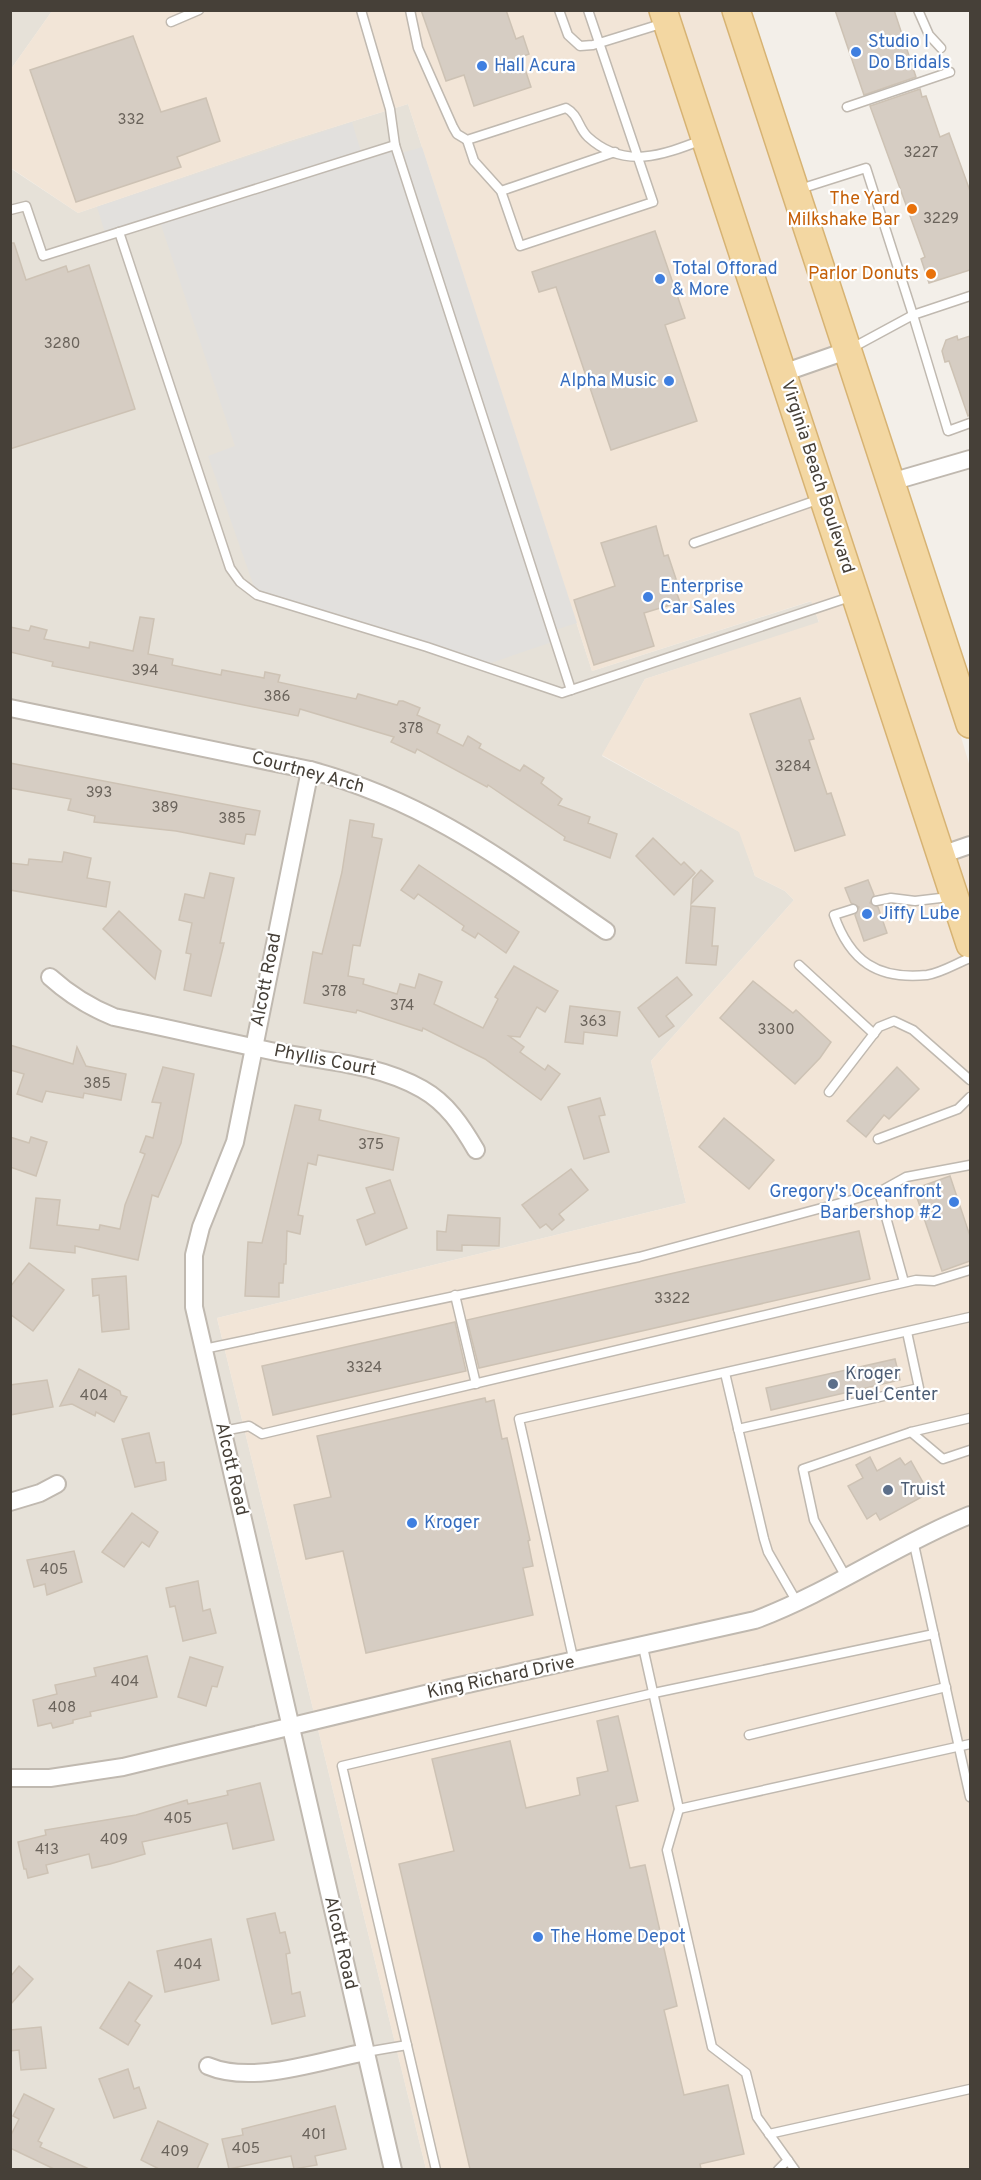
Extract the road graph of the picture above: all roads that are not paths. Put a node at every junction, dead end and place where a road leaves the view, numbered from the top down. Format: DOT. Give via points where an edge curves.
graph roads {
  1 [pos="199,10"];
  2 [pos="360,10"];
  3 [pos="410,10"];
  4 [pos="559,10"];
  5 [pos="588,10"];
  6 [pos="736,10"];
  7 [pos="918,10"];
  8 [pos="665,16"];
  9 [pos="171,22"];
  10 [pos="599,44"];
  11 [pos="941,48"];
  12 [pos="950,72"];
  13 [pos="847,107"];
  14 [pos="705,139"];
  15 [pos="467,140"];
  16 [pos="394,145"];
  17 [pos="615,152"];
  18 [pos="638,158"];
  19 [pos="501,190"];
  20 [pos="796,191"];
  21 [pos="10,210"];
  22 [pos="119,232"];
  23 [pos="970,296"];
  24 [pos="913,315"];
  25 [pos="849,350"];
  26 [pos="783,373"];
  27 [pos="970,423"];
  28 [pos="970,459"];
  29 [pos="891,482"];
  30 [pos="823,498"];
  31 [pos="694,543"];
  32 [pos="855,595"];
  33 [pos="571,690"];
  34 [pos="10,708"];
  35 [pos="970,724"];
  36 [pos="310,770"];
  37 [pos="970,845"];
  38 [pos="941,855"];
  39 [pos="955,896"];
  40 [pos="876,901"];
  41 [pos="853,909"];
  42 [pos="606,931"];
  43 [pos="970,944"];
  44 [pos="970,958"];
  45 [pos="799,965"];
  46 [pos="50,977"];
  47 [pos="874,1034"];
  48 [pos="253,1047"];
  49 [pos="970,1080"];
  50 [pos="829,1092"];
  51 [pos="970,1097"];
  52 [pos="878,1139"];
  53 [pos="476,1150"];
  54 [pos="970,1165"];
  55 [pos="879,1192"];
  56 [pos="970,1270"];
  57 [pos="904,1282"];
  58 [pos="455,1295"];
  59 [pos="970,1317"];
  60 [pos="907,1332"];
  61 [pos="204,1349"];
  62 [pos="725,1373"];
  63 [pos="476,1384"];
  64 [pos="970,1418"];
  65 [pos="738,1429"];
  66 [pos="222,1431"];
  67 [pos="911,1432"];
  68 [pos="970,1450"];
  69 [pos="57,1484"];
  70 [pos="10,1503"];
  71 [pos="970,1515"];
  72 [pos="913,1540"];
  73 [pos="846,1578"];
  74 [pos="798,1604"];
  75 [pos="934,1634"];
  76 [pos="643,1647"];
  77 [pos="574,1662"];
  78 [pos="946,1687"];
  79 [pos="654,1693"];
  80 [pos="290,1726"];
  81 [pos="749,1735"];
  82 [pos="970,1744"];
  83 [pos="959,1747"];
  84 [pos="10,1778"];
  85 [pos="970,1797"];
  86 [pos="679,1809"];
  87 [pos="407,2044"];
  88 [pos="366,2052"];
  89 [pos="208,2066"];
  90 [pos="970,2089"];
  91 [pos="769,2134"];
  92 [pos="788,2160"];
  93 [pos="393,2169"];
  94 [pos="436,2169"];
  95 [pos="778,2169"];
  96 [pos="795,2169"];
  1 -- 9 [label="lane"];
  2 -- 16 [label="lane" via="390,109"];
  3 -- 15 [label="lane" via="422,58 453,127"];
  4 -- 10 [label="lane" via="568,35 580,46"];
  5 -- 10 [label="lane"];
  6 -- 20 [label="main road"];
  7 -- 11 [label="lane" via="929,35"];
  8 -- 10 [label="lane"];
  8 -- 14 [label="main road, Virginia Beach Boulevard"];
  10 -- 18 [label="lane"];
  12 -- 13 [label="lane"];
  14 -- 18 [label="lane" via="662,155"];
  14 -- 26 [label="main road, Virginia Beach Boulevard"];
  15 -- 17 [label="lane" via="566,108 574,113 587,137"];
  15 -- 19 [label="lane" via="474,161"];
  16 -- 22 [label="lane"];
  16 -- 33 [label="lane"];
  17 -- 18 [label="lane"];
  17 -- 19 [label="lane"];
  18 -- 19 [label="lane" via="653,202 520,246"];
  20 -- 24 [label="lane" via="866,168"];
  20 -- 25 [label="main road"];
  21 -- 22 [label="lane" via="26,206 43,256"];
  22 -- 33 [label="lane" via="230,568 240,582 257,595 562,693"];
  23 -- 24 [label="lane"];
  24 -- 25 [label="lane"];
  24 -- 27 [label="lane" via="948,431"];
  25 -- 26 [label="street"];
  25 -- 29 [label="main road"];
  26 -- 30 [label="main road, Virginia Beach Boulevard"];
  28 -- 29 [label="street"];
  29 -- 35 [label="main road"];
  30 -- 31 [label="lane"];
  30 -- 32 [label="main road, Virginia Beach Boulevard"];
  32 -- 33 [label="lane"];
  32 -- 38 [label="main road, Virginia Beach Boulevard"];
  34 -- 36 [label="street, Courtney Arch"];
  36 -- 42 [label="street, Courtney Arch" via="383,794 448,825"];
  36 -- 48 [label="street, Alcott Road"];
  37 -- 38 [label="street"];
  38 -- 39 [label="main road, Virginia Beach Boulevard"];
  39 -- 40 [label="lane"];
  39 -- 43 [label="main road, Virginia Beach Boulevard"];
  41 -- 44 [label="lane" via="834,915 841,937 855,957 884,973 928,975"];
  45 -- 47 [label="lane"];
  46 -- 48 [label="street, Phyllis Court" via="76,999 114,1017"];
  47 -- 49 [label="lane" via="879,1027 900,1022"];
  47 -- 50 [label="lane"];
  48 -- 53 [label="street, Phyllis Court" via="395,1076 423,1089 443,1105"];
  48 -- 61 [label="street, Alcott Road" via="235,1142 194,1255 194,1306"];
  51 -- 52 [label="lane" via="958,1109"];
  54 -- 55 [label="lane" via="906,1177"];
  55 -- 57 [label="lane"];
  55 -- 58 [label="lane" via="639,1257"];
  56 -- 57 [label="lane" via="934,1281"];
  57 -- 63 [label="lane"];
  58 -- 61 [label="lane"];
  58 -- 63 [label="lane"];
  59 -- 60 [label="lane"];
  60 -- 62 [label="lane"];
  60 -- 65 [label="lane" via="919,1388"];
  61 -- 66 [label="street, Alcott Road"];
  62 -- 65 [label="lane"];
  62 -- 77 [label="lane" via="519,1419"];
  63 -- 66 [label="lane" via="262,1434 249,1426"];
  64 -- 67 [label="lane"];
  65 -- 74 [label="lane" via="768,1552"];
  66 -- 80 [label="street, Alcott Road"];
  67 -- 68 [label="lane" via="943,1459"];
  67 -- 73 [label="lane" via="803,1469 814,1520"];
  69 -- 70 [label="street"];
  71 -- 72 [label="street, King Richard Drive"];
  72 -- 73 [label="street, King Richard Drive"];
  72 -- 75 [label="lane"];
  73 -- 74 [label="street, King Richard Drive"];
  74 -- 76 [label="street, King Richard Drive" via="755,1620"];
  75 -- 78 [label="lane"];
  75 -- 79 [label="lane"];
  76 -- 77 [label="street, King Richard Drive"];
  76 -- 79 [label="lane"];
  77 -- 80 [label="street, King Richard Drive"];
  78 -- 81 [label="lane"];
  78 -- 83 [label="lane"];
  79 -- 86 [label="lane"];
  79 -- 87 [label="lane" via="342,1766"];
  80 -- 84 [label="street, King Richard Drive" via="123,1767 50,1778"];
  80 -- 88 [label="street, Alcott Road"];
  82 -- 83 [label="lane"];
  83 -- 85 [label="lane"];
  83 -- 86 [label="lane"];
  86 -- 91 [label="lane" via="667,1850 712,2047 746,2073 757,2117"];
  87 -- 88 [label="lane"];
  87 -- 94 [label="lane"];
  88 -- 89 [label="street" via="258,2074"];
  88 -- 93 [label="street, Alcott Road"];
  90 -- 91 [label="lane"];
  91 -- 92 [label="lane"];
  92 -- 95 [label="lane"];
  92 -- 96 [label="lane"];
}
